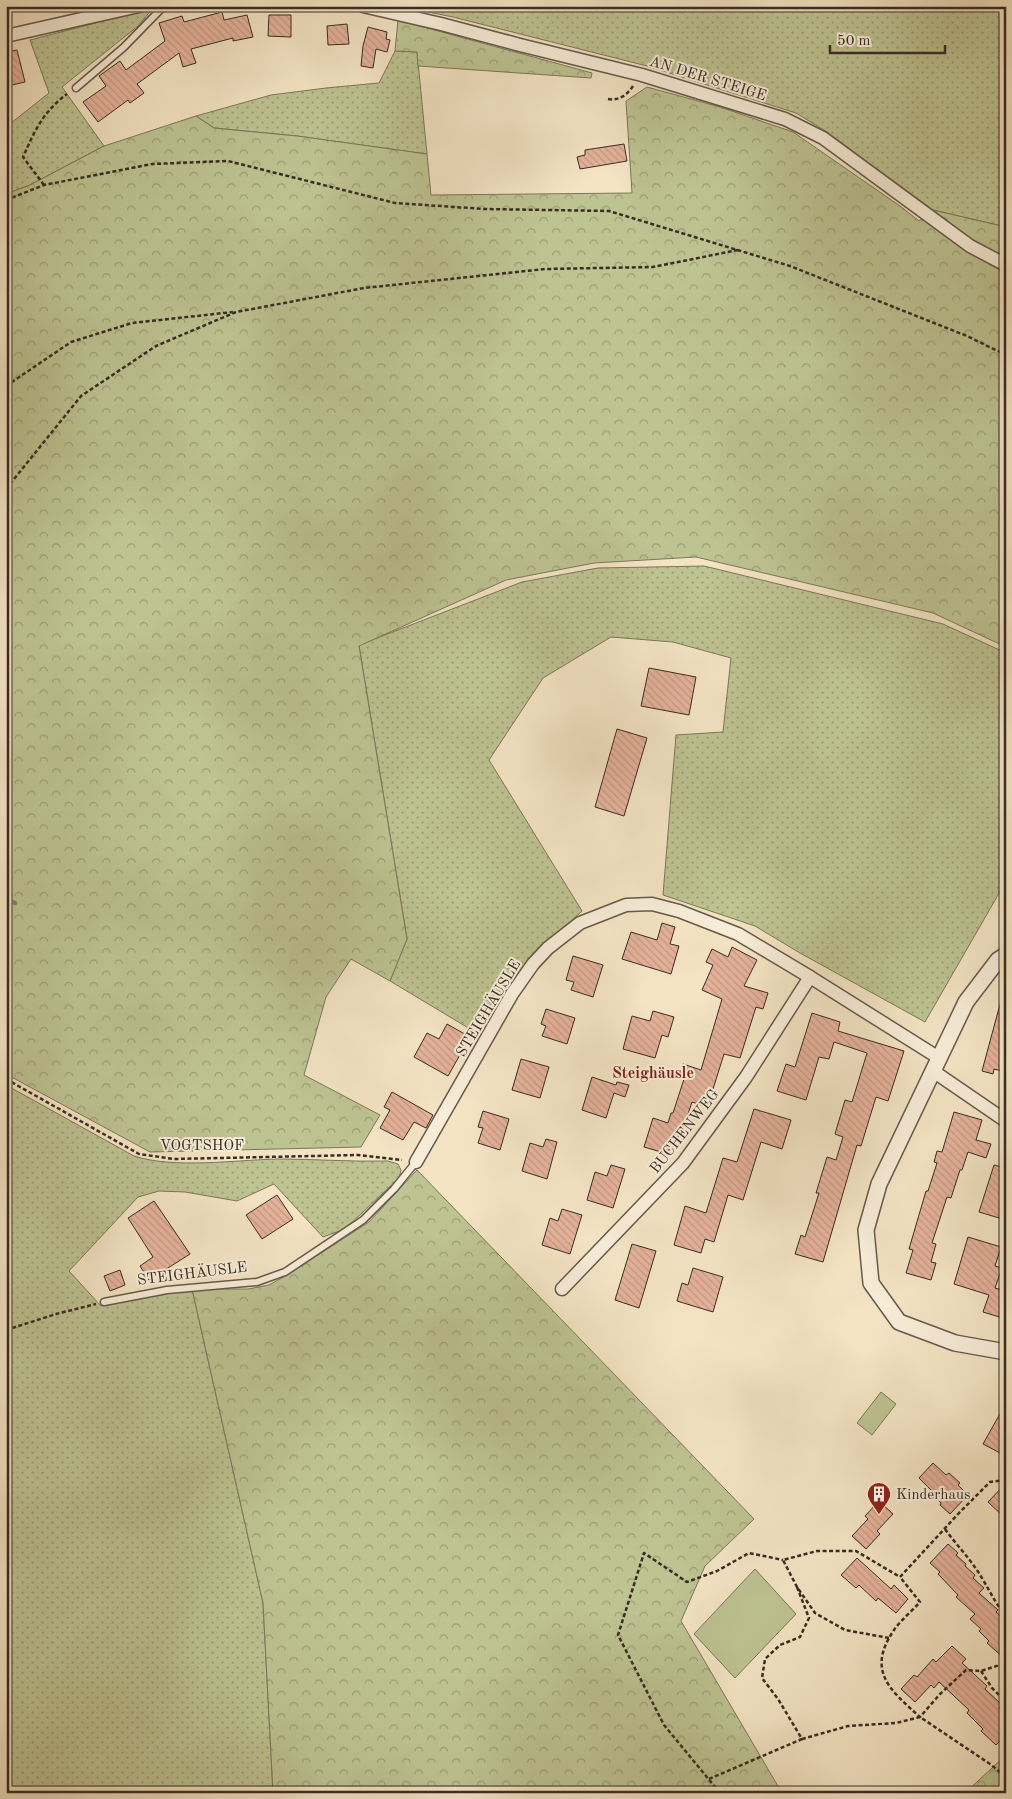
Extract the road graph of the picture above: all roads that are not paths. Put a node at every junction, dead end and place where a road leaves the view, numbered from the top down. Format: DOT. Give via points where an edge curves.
graph roads {
  1 [pos="139,6"];
  2 [pos="164,6"];
  3 [pos="363,6"];
  4 [pos="6,36"];
  5 [pos="76,88"];
  6 [pos="1006,265"];
  7 [pos="1006,955"];
  8 [pos="810,977"];
  9 [pos="936,1065"];
  10 [pos="1006,1121"];
  11 [pos="416,1162"];
  12 [pos="562,1289"];
  13 [pos="104,1302"];
  14 [pos="1006,1352"];
  1 -- 4 [label="street"];
  2 -- 5 [label="lane" via="124,47"];
  3 -- 6 [label="street, AN DER STEIGE" via="642,75 785,119 823,138 970,246"];
  7 -- 9 [label="street" via="998,960 966,1002"];
  8 -- 9 [label="street, STEIGHÄUSLE"];
  8 -- 11 [label="street, STEIGHÄUSLE" via="738,934 652,904 626,904 580,923 548,948 512,994"];
  8 -- 12 [label="street, BUCHENWEG" via="746,1077 683,1163"];
  9 -- 10 [label="street, STEIGHÄUSLE"];
  9 -- 14 [label="street" via="878,1184 866,1230 871,1282 899,1322 955,1343"];
  11 -- 13 [label="lane, STEIGHÄUSLE" via="363,1220 285,1272 257,1282 167,1290"];
}
